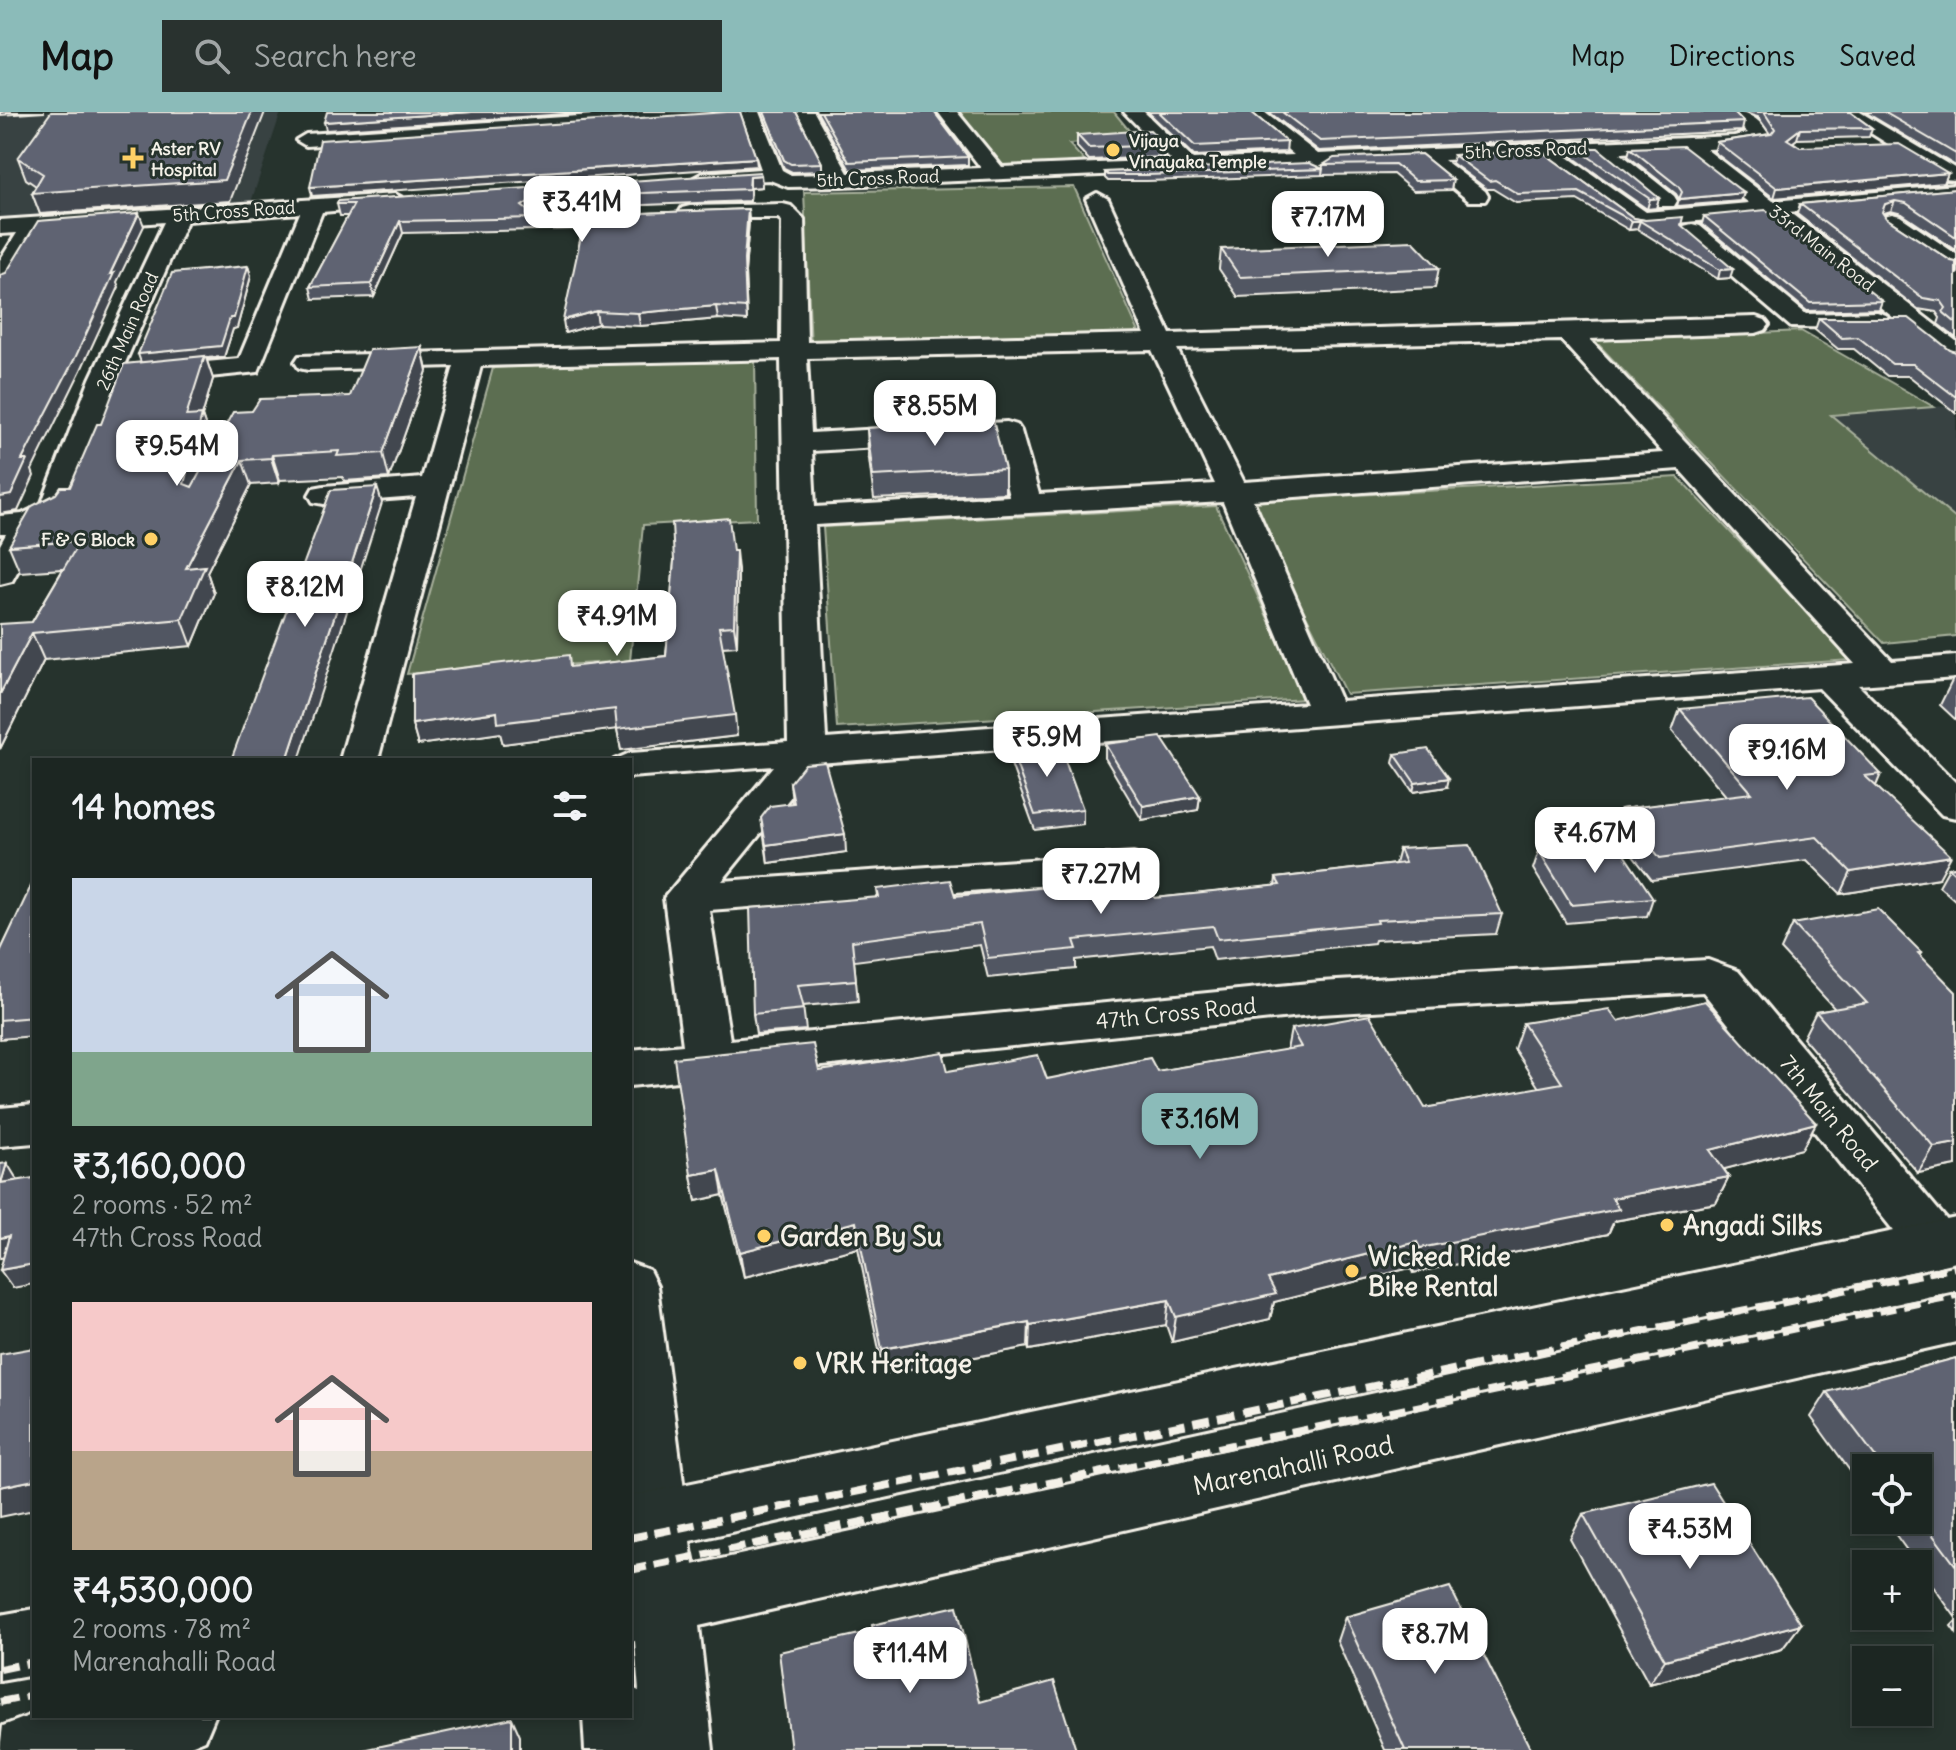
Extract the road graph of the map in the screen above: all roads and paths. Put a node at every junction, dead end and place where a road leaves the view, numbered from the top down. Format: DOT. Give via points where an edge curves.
graph roads {
  1 [pos="315,112"];
  2 [pos="726,112"];
  3 [pos="750,112"];
  4 [pos="805,112"];
  5 [pos="947,112"];
  6 [pos="1133,112"];
  7 [pos="1252,112"];
  8 [pos="1846,112"];
  9 [pos="1736,114"];
  10 [pos="1706,116"];
  11 [pos="1309,131"];
  12 [pos="1277,132"];
  13 [pos="306,140"];
  14 [pos="1687,144"];
  15 [pos="1899,145"];
  16 [pos="1870,146"];
  17 [pos="1601,147"];
  18 [pos="1544,150"];
  19 [pos="1424,155"];
  20 [pos="1313,159"];
  21 [pos="299,164"];
  22 [pos="1188,165"];
  23 [pos="1907,169"];
  24 [pos="996,173"];
  25 [pos="773,174"];
  26 [pos="1951,177"];
  27 [pos="678,180"];
  28 [pos="841,180"];
  29 [pos="1338,181"];
  30 [pos="1477,196"];
  31 [pos="425,198"];
  32 [pos="1097,199"];
  33 [pos="1666,201"];
  34 [pos="314,205"];
  35 [pos="1772,208"];
  36 [pos="672,214"];
  37 [pos="179,215"];
  38 [pos="1892,221"];
  39 [pos="403,224"];
  40 [pos="33,225"];
  41 [pos="355,226"];
  42 [pos="0,227"];
  43 [pos="1692,231"];
  44 [pos="1956,265"];
  45 [pos="0,280"];
  46 [pos="1956,318"];
  47 [pos="1913,319"];
  48 [pos="1756,325"];
  49 [pos="1568,332"];
  50 [pos="1161,342"];
  51 [pos="794,350"];
  52 [pos="1956,354"];
  53 [pos="470,358"];
  54 [pos="308,362"];
  55 [pos="104,379"];
  56 [pos="797,443"];
  57 [pos="1685,460"];
  58 [pos="433,486"];
  59 [pos="1234,492"];
  60 [pos="324,495"];
  61 [pos="1026,503"];
  62 [pos="799,517"];
  63 [pos="14,524"];
  64 [pos="0,574"];
  65 [pos="1956,667"];
  66 [pos="1882,672"];
  67 [pos="1828,676"];
  68 [pos="1328,713"];
  69 [pos="807,751"];
  70 [pos="360,758"];
  71 [pos="632,765"];
  72 [pos="1956,806"];
  73 [pos="1133,866"];
  74 [pos="685,898"];
  75 [pos="1722,982"];
  76 [pos="709,1061"];
  77 [pos="632,1068"];
  78 [pos="32,1124"];
  79 [pos="0,1127"];
  80 [pos="1946,1242"];
  81 [pos="1956,1318"];
  82 [pos="632,1320"];
  83 [pos="644,1523"];
  84 [pos="648,1606"];
  85 [pos="32,1642"];
  86 [pos="0,1648"];
  87 [pos="617,1718"];
  88 [pos="142,1732"];
  89 [pos="27,1750"];
  90 [pos="620,1750"];
  91 [pos="678,1750"];
  1 -- 13 [label="street"];
  2 -- 13 [label="street"];
  3 -- 25 [label="street" via="754,146"];
  4 -- 28 [label="street"];
  5 -- 24 [label="street"];
  6 -- 22 [label="street"];
  7 -- 12 [label="street"];
  8 -- 15 [label="street"];
  9 -- 10 [label="street"];
  9 -- 14 [label="street, 5th Cross Road" via="1760,137"];
  11 -- 12 [label="street"];
  12 -- 20 [label="street"];
  13 -- 21 [label="street"];
  14 -- 17 [label="street, 5th Cross Road"];
  14 -- 35 [label="street, 33rd Main Road"];
  15 -- 16 [label="street"];
  15 -- 26 [label="street"];
  17 -- 18 [label="street, 5th Cross Road"];
  17 -- 33 [label="street"];
  18 -- 19 [label="street, 5th Cross Road"];
  18 -- 35 [label="street" via="1636,217"];
  19 -- 20 [label="street, 5th Cross Road"];
  19 -- 30 [label="street"];
  20 -- 22 [label="street, 5th Cross Road"];
  20 -- 29 [label="street"];
  22 -- 24 [label="street, 5th Cross Road"];
  23 -- 26 [label="street"];
  24 -- 28 [label="street, 5th Cross Road"];
  25 -- 27 [label="street, 5th Cross Road"];
  25 -- 28 [label="street, 5th Cross Road" via="788,181"];
  26 -- 35 [label="street"];
  31 -- 34 [label="street, 5th Cross Road"];
  32 -- 50 [label="street"];
  34 -- 37 [label="street, 5th Cross Road" via="289,197"];
  34 -- 55 [label="street" via="249,366"];
  35 -- 47 [label="street, 33rd Main Road"];
  36 -- 51 [label="street" via="788,213 793,219"];
  37 -- 40 [label="street, 5th Cross Road"];
  37 -- 55 [label="street, 26th Main Road"];
  38 -- 44 [label="street"];
  39 -- 41 [label="street"];
  40 -- 42 [label="street, 5th Cross Road"];
  40 -- 45 [label="street"];
  43 -- 47 [label="street" via="1800,322"];
  46 -- 47 [label="street"];
  47 -- 52 [label="street, 33rd Main Road"];
  48 -- 49 [label="street"];
  49 -- 50 [label="street"];
  49 -- 57 [label="street"];
  50 -- 51 [label="street"];
  50 -- 59 [label="street"];
  51 -- 53 [label="street"];
  51 -- 56 [label="street"];
  53 -- 54 [label="street"];
  53 -- 58 [label="street"];
  55 -- 63 [label="street, 26th Main Road" via="54,510"];
  56 -- 61 [label="street" via="1007,431"];
  56 -- 62 [label="street"];
  57 -- 59 [label="street"];
  57 -- 66 [label="street"];
  58 -- 60 [label="street"];
  58 -- 70 [label="street"];
  59 -- 61 [label="street"];
  59 -- 68 [label="street"];
  61 -- 62 [label="street"];
  62 -- 69 [label="street"];
  63 -- 64 [label="street"];
  65 -- 66 [label="street"];
  66 -- 67 [label="street"];
  67 -- 68 [label="street"];
  67 -- 72 [label="street"];
  68 -- 69 [label="street"];
  69 -- 71 [label="street"];
  69 -- 74 [label="street"];
  73 -- 74 [label="street"];
  74 -- 76 [label="street"];
  75 -- 76 [label="street, 47th Cross Road" via="1702,975 1320,998"];
  75 -- 80 [label="street, 7th Main Road"];
  76 -- 77 [label="street, 47th Cross Road"];
  78 -- 79 [label="street"];
  80 -- 83 [label="street"];
  81 -- 84 [label="street, Marenahalli Road"];
  82 -- 83 [label="street"];
  83 -- 84 [label="street"];
  84 -- 91 [label="street"];
  85 -- 86 [label="street"];
  87 -- 90 [label="street"];
  88 -- 89 [label="street"];
}
